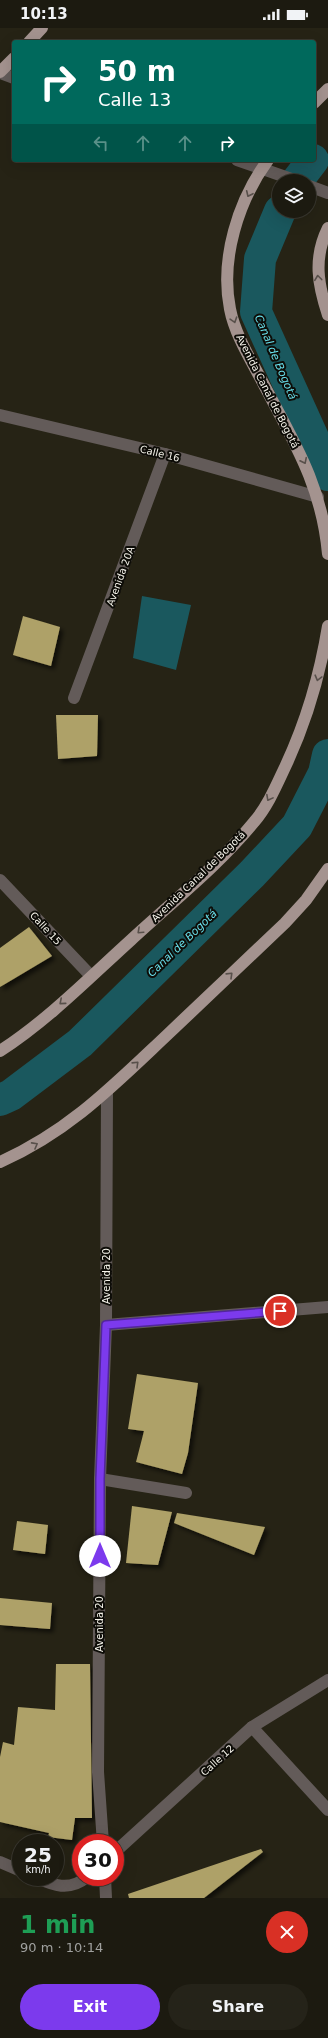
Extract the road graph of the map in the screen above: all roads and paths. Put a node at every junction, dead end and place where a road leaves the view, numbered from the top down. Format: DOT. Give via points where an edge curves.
graph roads {
  1 [pos="42,28"];
  2 [pos="31,40"];
  3 [pos="12,60"];
  4 [pos="0,72"];
  5 [pos="12,77"];
  6 [pos="328,88"];
  7 [pos="316,101"];
  8 [pos="250,162"];
  9 [pos="264,164"];
  10 [pos="277,174"];
  11 [pos="316,189"];
  12 [pos="328,193"];
  13 [pos="328,228"];
  14 [pos="328,315"];
  15 [pos="0,415"];
  16 [pos="165,454"];
  17 [pos="318,498"];
  18 [pos="328,554"];
  19 [pos="328,626"];
  20 [pos="74,698"];
  21 [pos="328,869"];
  22 [pos="0,880"];
  23 [pos="91,976"];
  24 [pos="0,1051"];
  25 [pos="107,1092"];
  26 [pos="0,1162"];
  27 [pos="328,1307"];
  28 [pos="106,1325"];
  29 [pos="100,1479"];
  30 [pos="186,1493"];
  31 [pos="328,1680"];
  32 [pos="252,1727"];
  33 [pos="328,1810"];
  34 [pos="102,1834"];
  35 [pos="124,1844"];
  36 [pos="0,1862"];
  37 [pos="12,1867"];
  38 [pos="105,1886"];
  39 [pos="106,1898"];
  1 -- 2 [label="main road"];
  3 -- 4 [label="main road"];
  4 -- 5 [label="street"];
  6 -- 7 [label="main road"];
  8 -- 9 [label="street"];
  9 -- 10 [label="street"];
  9 -- 17 [label="main road, Avenida Canal de Bogotá, one-way" via="244,205 231,246 228,287 230,310 242,344 304,462"];
  11 -- 12 [label="street"];
  14 -- 13 [label="main road, one-way" via="317,271 321,246"];
  15 -- 16 [label="street, Calle 16"];
  16 -- 17 [label="street, Calle 16"];
  16 -- 20 [label="street, Avenida 20A"];
  17 -- 18 [label="main road, Avenida Canal de Bogotá"];
  19 -- 23 [label="main road, Avenida Canal de Bogotá, one-way" via="322,661 302,730 265,807 232,847"];
  25 -- 21 [label="main road, one-way" via="285,923 306,900"];
  22 -- 23 [label="street, Calle 15"];
  23 -- 24 [label="main road, Avenida Canal de Bogotá, one-way" via="21,1037"];
  26 -- 25 [label="main road, one-way" via="59,1131"];
  25 -- 28 [label="street, Avenida 20"];
  27 -- 28 [label="street"];
  28 -- 29 [label="street, Avenida 20"];
  29 -- 30 [label="street"];
  29 -- 34 [label="street, Avenida 20" via="98,1772"];
  31 -- 32 [label="street, Calle 12"];
  32 -- 33 [label="street"];
  32 -- 35 [label="street, Calle 12"];
  36 -- 37 [label="street"];
  38 -- 39 [label="street"];
}
